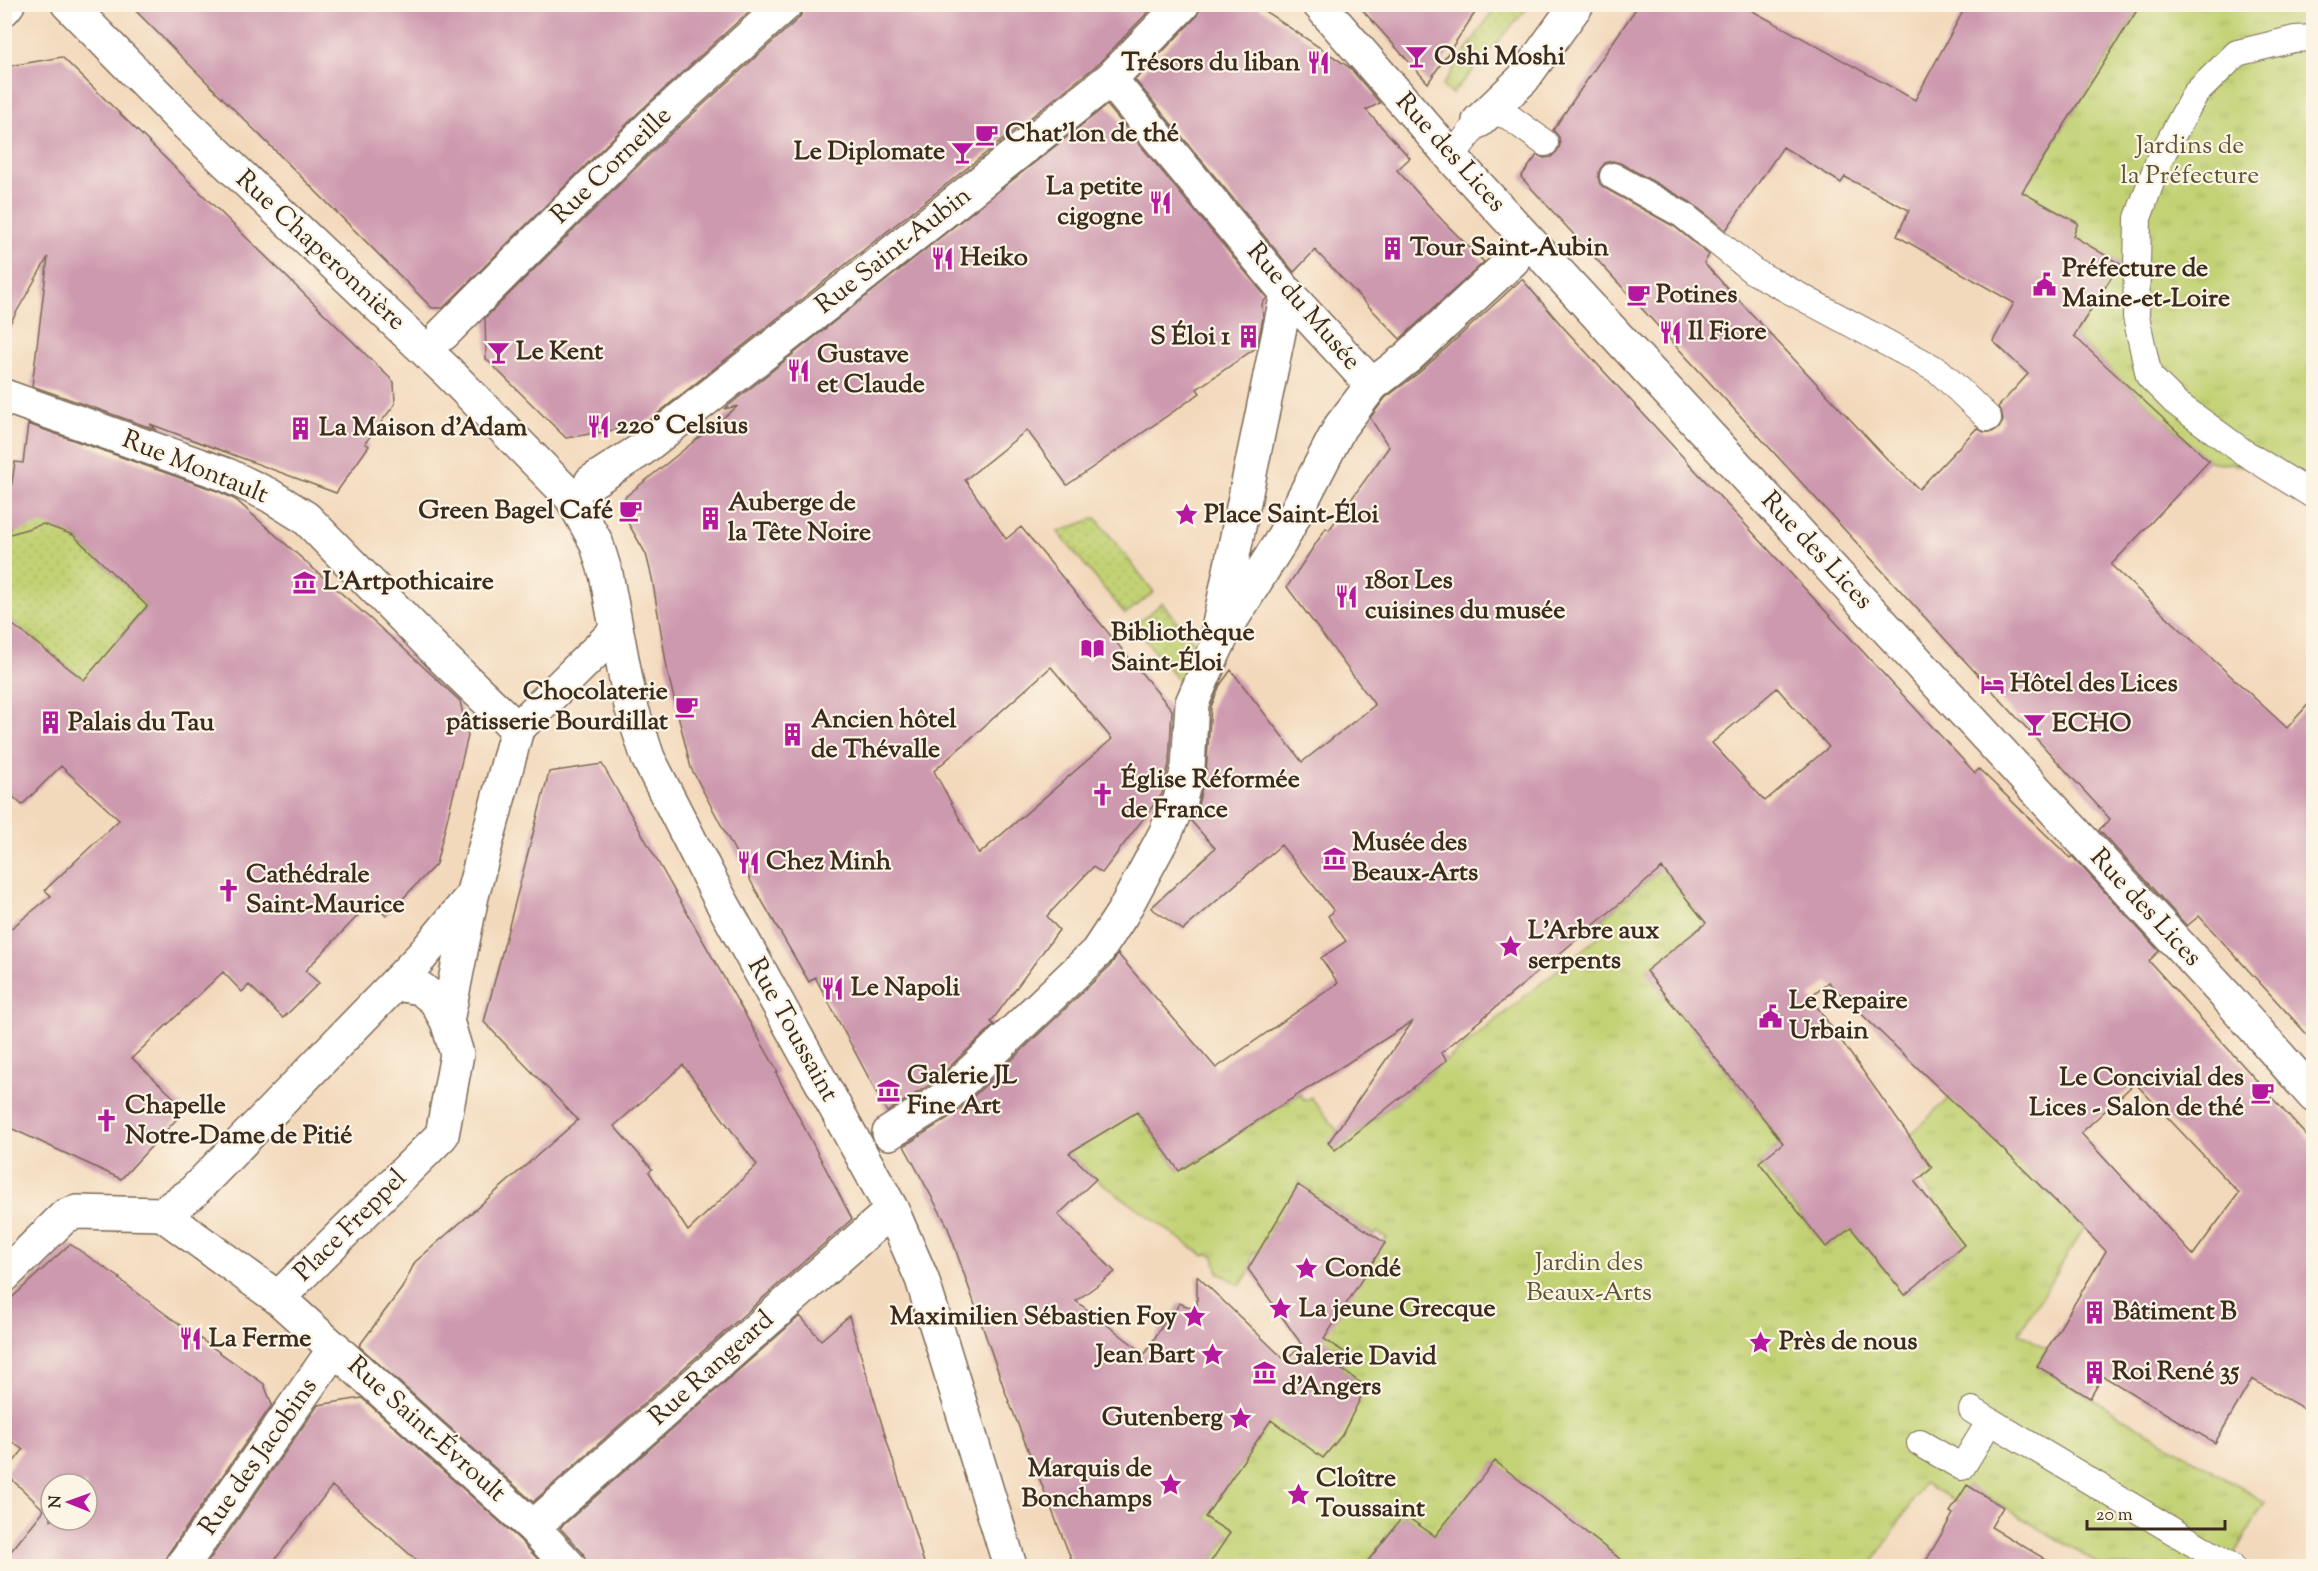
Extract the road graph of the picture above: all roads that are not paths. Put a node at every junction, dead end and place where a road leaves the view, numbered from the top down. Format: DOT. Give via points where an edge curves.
graph roads {
  1 [pos="8,4"];
  2 [pos="68,4"];
  3 [pos="786,4"];
  4 [pos="1183,4"];
  5 [pos="1319,4"];
  6 [pos="1577,4"];
  7 [pos="4,9"];
  8 [pos="2313,38"];
  9 [pos="1110,79"];
  10 [pos="1479,121"];
  11 [pos="1545,143"];
  12 [pos="1452,156"];
  13 [pos="1613,176"];
  14 [pos="1513,260"];
  15 [pos="1287,293"];
  16 [pos="442,334"];
  17 [pos="1372,385"];
  18 [pos="4,396"];
  19 [pos="1988,417"];
  20 [pos="581,490"];
  21 [pos="2311,501"];
  22 [pos="616,631"];
  23 [pos="1212,657"];
  24 [pos="517,729"];
  25 [pos="472,896"];
  26 [pos="395,984"];
  27 [pos="447,1021"];
  28 [pos="2313,1096"];
  29 [pos="889,1133"];
  30 [pos="892,1210"];
  31 [pos="162,1214"];
  32 [pos="4,1276"];
  33 [pos="278,1298"];
  34 [pos="335,1348"];
  35 [pos="1920,1443"];
  36 [pos="532,1527"];
  37 [pos="182,1566"];
  38 [pos="569,1566"];
  39 [pos="1010,1566"];
  40 [pos="2231,1566"];
  1 -- 7 [label="street"];
  2 -- 20 [label="street, Rue Chaperonnière" via="184,122 448,372"];
  3 -- 16 [label="street, Rue Corneille" via="652,125"];
  4 -- 9 [label="street, Rue Saint-Aubin"];
  5 -- 12 [label="street, Rue des Lices"];
  6 -- 10 [label="street" via="1523,79"];
  8 -- 21 [label="lane" via="2237,53 2194,94 2159,160 2138,218 2136,317 2149,376 2176,403"];
  9 -- 15 [label="street, Rue du Musée"];
  9 -- 20 [label="street, Rue Saint-Aubin" via="641,450"];
  10 -- 11 [label="lane" via="1486,114 1501,113"];
  10 -- 12 [label="lane"];
  12 -- 28 [label="street, Rue des Lices" via="2228,998"];
  13 -- 19 [label="lane" via="1683,215 1754,272 1939,371"];
  14 -- 17 [label="street" via="1407,358"];
  15 -- 17 [label="street, Rue du Musée"];
  15 -- 23 [label="street"];
  17 -- 23 [label="street, Rue du Musée" via="1340,428 1281,542"];
  18 -- 24 [label="street, Rue Montault" via="227,475 306,518"];
  20 -- 22 [label="street, Rue Toussaint" via="606,574"];
  22 -- 24 [label="street"];
  22 -- 30 [label="street, Rue Toussaint" via="631,706 648,758 718,897"];
  23 -- 29 [label="street, Rue du Musée" via="1192,703 1188,767 1180,800 1133,894 1097,952 944,1099"];
  24 -- 25 [label="street, Place Freppel"];
  25 -- 26 [label="street, Place Freppel"];
  25 -- 27 [label="street, Place Freppel"];
  26 -- 27 [label="street, Place Freppel" via="420,988 435,1000"];
  26 -- 31 [label="street, Place Freppel" via="191,1194"];
  27 -- 33 [label="street, Place Freppel" via="458,1054 442,1135"];
  30 -- 36 [label="street, Rue Rangeard"];
  30 -- 39 [label="street, Rue Toussaint" via="922,1279"];
  31 -- 32 [label="street" via="77,1212 65,1216"];
  31 -- 33 [label="street, Place Freppel"];
  33 -- 34 [label="street, Rue Saint-Évroult"];
  34 -- 36 [label="street, Rue Saint-Évroult"];
  34 -- 37 [label="street, Rue des Jacobins"];
  35 -- 40 [label="lane" via="1962,1467 1981,1415"];
  36 -- 38 [label="street, Rue Saint-Évroult"];
}
